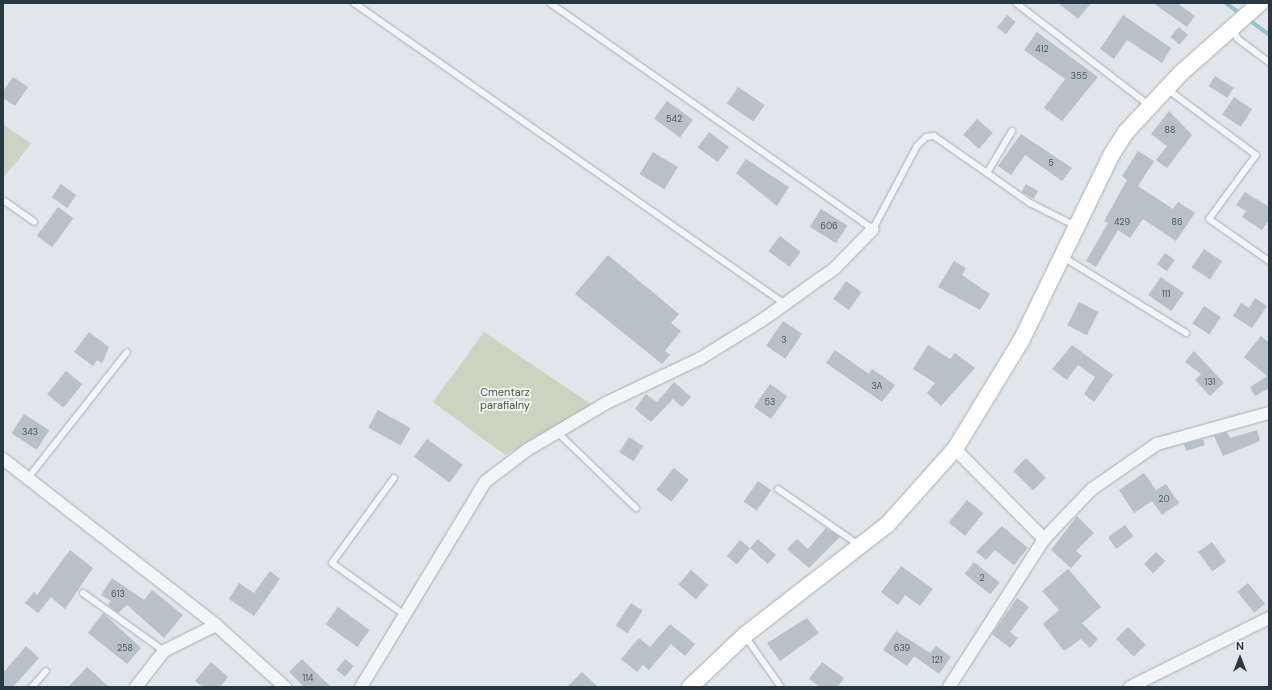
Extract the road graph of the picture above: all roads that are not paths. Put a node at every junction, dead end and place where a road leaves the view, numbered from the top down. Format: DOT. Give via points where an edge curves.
graph roads {
  1 [pos="354,3"];
  2 [pos="550,3"];
  3 [pos="1016,3"];
  4 [pos="1259,4"];
  5 [pos="1235,25"];
  6 [pos="1269,62"];
  7 [pos="1165,88"];
  8 [pos="1149,105"];
  9 [pos="1012,131"];
  10 [pos="987,173"];
  11 [pos="3,200"];
  12 [pos="34,222"];
  13 [pos="1076,226"];
  14 [pos="873,229"];
  15 [pos="1062,256"];
  16 [pos="1269,261"];
  17 [pos="785,304"];
  18 [pos="1186,333"];
  19 [pos="127,352"];
  20 [pos="1269,413"];
  21 [pos="557,432"];
  22 [pos="955,449"];
  23 [pos="3,459"];
  24 [pos="28,478"];
  25 [pos="394,478"];
  26 [pos="778,489"];
  27 [pos="636,508"];
  28 [pos="1044,539"];
  29 [pos="860,547"];
  30 [pos="83,593"];
  31 [pos="405,615"];
  32 [pos="1269,618"];
  33 [pos="216,625"];
  34 [pos="745,635"];
  35 [pos="164,651"];
  36 [pos="46,671"];
  37 [pos="32,687"];
  38 [pos="136,687"];
  39 [pos="285,687"];
  40 [pos="361,687"];
  41 [pos="690,687"];
  42 [pos="781,687"];
  43 [pos="949,687"];
  44 [pos="1130,687"];
  1 -- 17 [label="lane"];
  2 -- 14 [label="lane"];
  3 -- 8 [label="lane"];
  4 -- 5 [label="street"];
  5 -- 6 [label="lane" via="1238,39"];
  5 -- 7 [label="street"];
  7 -- 8 [label="street"];
  7 -- 16 [label="lane" via="1256,155 1209,219"];
  8 -- 13 [label="street" via="1112,154"];
  9 -- 10 [label="lane"];
  10 -- 13 [label="lane" via="1030,203"];
  10 -- 14 [label="lane" via="944,141 926,137 912,155"];
  11 -- 12 [label="lane"];
  13 -- 15 [label="street"];
  14 -- 17 [label="street" via="835,268"];
  15 -- 18 [label="lane"];
  15 -- 22 [label="street" via="999,382"];
  17 -- 21 [label="street" via="701,358 606,403"];
  19 -- 24 [label="lane"];
  20 -- 28 [label="street" via="1157,444 1092,489"];
  21 -- 27 [label="lane"];
  21 -- 31 [label="street" via="485,482"];
  22 -- 28 [label="street"];
  22 -- 29 [label="street" via="887,524"];
  23 -- 24 [label="street"];
  24 -- 33 [label="street"];
  25 -- 31 [label="lane" via="332,564"];
  26 -- 29 [label="lane"];
  28 -- 43 [label="street"];
  29 -- 34 [label="street"];
  30 -- 35 [label="lane"];
  31 -- 40 [label="street"];
  32 -- 44 [label="street"];
  33 -- 35 [label="street"];
  33 -- 39 [label="street"];
  34 -- 41 [label="street"];
  34 -- 42 [label="lane"];
  35 -- 38 [label="street"];
  36 -- 37 [label="lane"];
}
